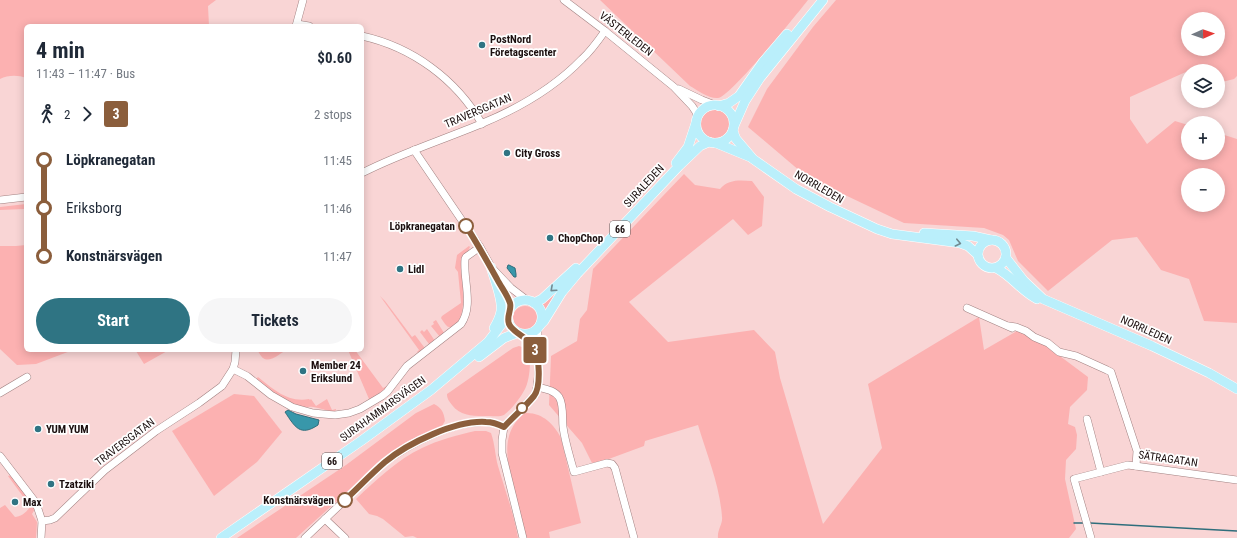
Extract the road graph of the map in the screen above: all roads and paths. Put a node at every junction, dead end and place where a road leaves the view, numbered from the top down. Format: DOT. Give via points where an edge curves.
graph roads {
  1 [pos="303,0"];
  2 [pos="564,0"];
  3 [pos="816,0"];
  4 [pos="823,0"];
  5 [pos="296,24"];
  6 [pos="606,31"];
  7 [pos="364,36"];
  8 [pos="674,87"];
  9 [pos="717,105"];
  10 [pos="697,121"];
  11 [pos="482,124"];
  12 [pos="734,128"];
  13 [pos="713,143"];
  14 [pos="414,150"];
  15 [pos="753,159"];
  16 [pos="364,172"];
  17 [pos="24,197"];
  18 [pos="0,200"];
  19 [pos="877,229"];
  20 [pos="991,240"];
  21 [pos="480,247"];
  22 [pos="977,254"];
  23 [pos="1006,258"];
  24 [pos="491,267"];
  25 [pos="996,268"];
  26 [pos="1043,299"];
  27 [pos="531,302"];
  28 [pos="967,308"];
  29 [pos="510,310"];
  30 [pos="539,327"];
  31 [pos="519,333"];
  32 [pos="236,352"];
  33 [pos="538,359"];
  34 [pos="233,369"];
  35 [pos="26,377"];
  36 [pos="441,382"];
  37 [pos="537,387"];
  38 [pos="1237,389"];
  39 [pos="0,393"];
  40 [pos="1086,419"];
  41 [pos="504,427"];
  42 [pos="0,456"];
  43 [pos="1136,466"];
  44 [pos="1101,472"];
  45 [pos="1237,480"];
  46 [pos="325,519"];
  47 [pos="42,521"];
  48 [pos="41,538"];
  49 [pos="221,538"];
  50 [pos="305,538"];
  51 [pos="345,538"];
  52 [pos="523,538"];
  53 [pos="634,538"];
  54 [pos="1091,538"];
  1 -- 5 [label="street"];
  2 -- 6 [label="street, VÄSTERLEDEN"];
  3 -- 9 [label="main road, 66" via="763,62 739,96"];
  4 -- 12 [label="main road, 66" via="760,78 747,97"];
  6 -- 8 [label="street, VÄSTERLEDEN"];
  6 -- 11 [label="street, TRAVERSGATAN" via="569,72 517,107"];
  7 -- 11 [label="street" via="401,49 430,66 455,88"];
  8 -- 9 [label="street, VÄSTERLEDEN"];
  8 -- 10 [label="street, VÄSTERLEDEN" via="692,106"];
  9 -- 10 [label="main road, 66" via="704,109"];
  9 -- 12 [label="main road" via="731,113"];
  10 -- 13 [label="main road" via="699,133"];
  10 -- 27 [label="main road, SURALEDEN / 66, one-way" via="688,147 676,162 574,270 542,299"];
  11 -- 14 [label="street, TRAVERSGATAN"];
  12 -- 13 [label="main road, 66" via="723,142"];
  12 -- 15 [label="main road, NORRLEDEN" via="736,139"];
  13 -- 15 [label="main road, NORRLEDEN"];
  13 -- 30 [label="main road, SURALEDEN / 66" via="700,146 679,166 577,274"];
  14 -- 16 [label="street, TRAVERSGATAN"];
  14 -- 21 [label="street"];
  15 -- 19 [label="main road, NORRLEDEN" via="830,208"];
  17 -- 18 [label="street"];
  19 -- 20 [label="main road, NORRLEDEN" via="973,236"];
  19 -- 22 [label="main road, NORRLEDEN, one-way" via="892,234 960,243"];
  20 -- 22 [label="main road" via="981,244"];
  20 -- 23 [label="main road" via="1003,245"];
  21 -- 24 [label="street"];
  21 -- 34 [label="street" via="465,259 467,307 461,324 407,366 382,396 360,409 335,415 303,411 277,399 247,376"];
  22 -- 25 [label="main road" via="982,265 990,269"];
  23 -- 25 [label="main road"];
  23 -- 26 [label="main road, NORRLEDEN" via="1024,281"];
  24 -- 27 [label="street" via="511,288"];
  24 -- 29 [label="street" via="505,292"];
  24 -- 36 [label="main road" via="501,303 499,318 476,350"];
  25 -- 26 [label="main road, NORRLEDEN" via="1032,297"];
  26 -- 38 [label="main road, NORRLEDEN" via="1152,346"];
  27 -- 29 [label="main road, 66" via="520,301"];
  27 -- 30 [label="main road" via="541,310"];
  28 -- 43 [label="street" via="1009,326 1020,328 1034,337 1111,372 1137,451"];
  29 -- 31 [label="main road" via="509,323"];
  29 -- 36 [label="main road, SURAHAMMARSVÄGEN / 66" via="488,342"];
  30 -- 31 [label="main road, 66" via="530,334"];
  30 -- 33 [label="street"];
  31 -- 33 [label="street" via="533,346"];
  31 -- 36 [label="main road, SURAHAMMARSVÄGEN / 66" via="504,338 469,366"];
  32 -- 34 [label="street, TRAVERSGATAN"];
  33 -- 37 [label="street"];
  34 -- 47 [label="street, TRAVERSGATAN" via="215,392 156,431 105,470 55,518"];
  35 -- 39 [label="street"];
  36 -- 49 [label="main road, SURAHAMMARSVÄGEN / 66"];
  37 -- 41 [label="street" via="535,395"];
  37 -- 53 [label="street" via="552,391 558,396 565,439 574,472 606,464 612,464 615,468"];
  40 -- 44 [label="street"];
  41 -- 46 [label="street" via="486,422 468,422 416,443 385,462"];
  41 -- 52 [label="street" via="502,453"];
  42 -- 47 [label="street" via="36,503"];
  43 -- 44 [label="street, SÄTRAGATAN" via="1128,465"];
  43 -- 45 [label="street, SÄTRAGATAN"];
  44 -- 54 [label="street, SÄTRAGATAN" via="1074,479"];
  46 -- 50 [label="street"];
  46 -- 51 [label="street"];
  47 -- 48 [label="street"];
}
